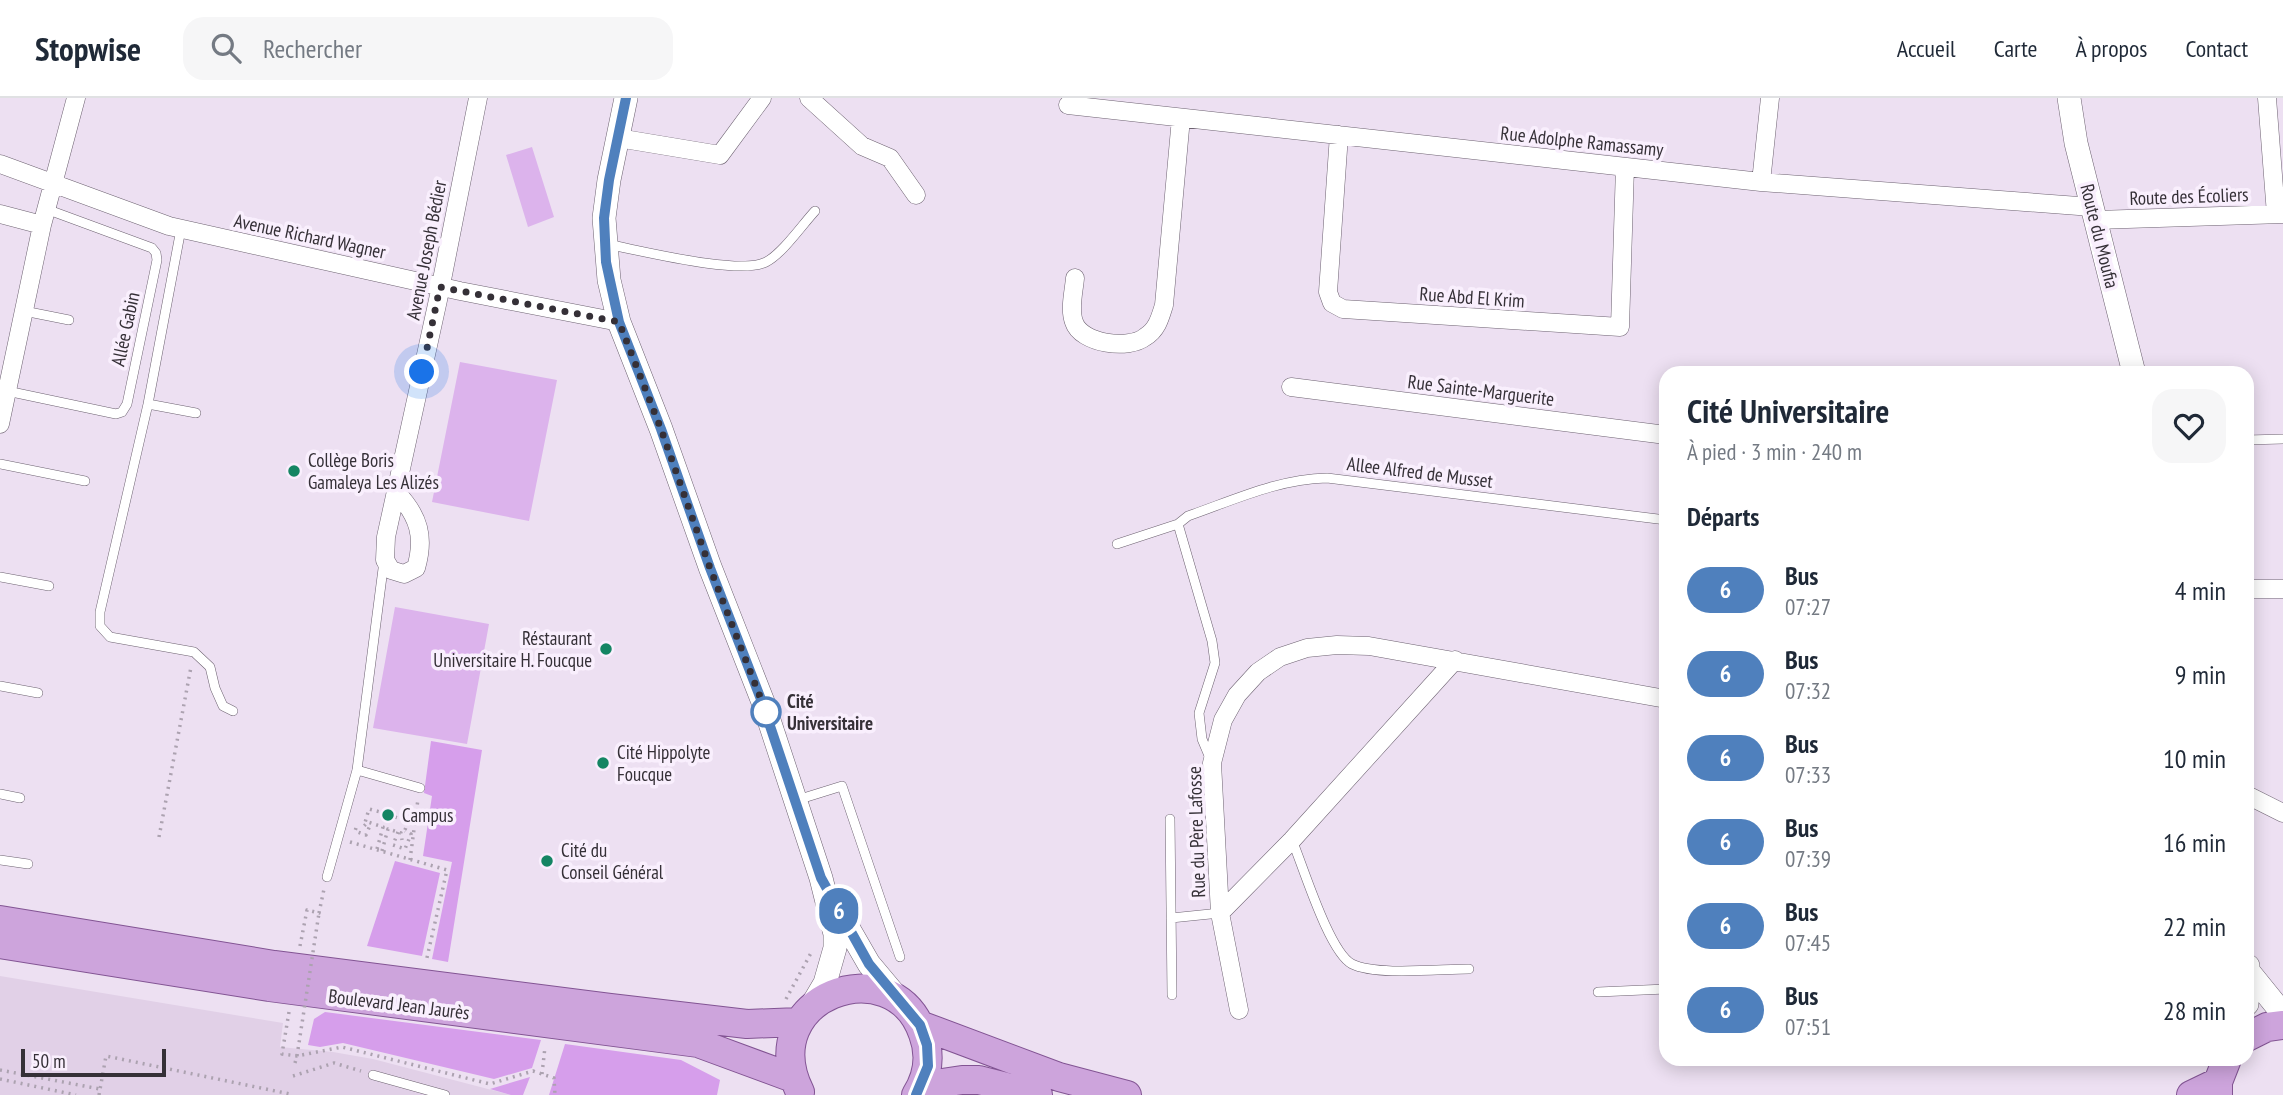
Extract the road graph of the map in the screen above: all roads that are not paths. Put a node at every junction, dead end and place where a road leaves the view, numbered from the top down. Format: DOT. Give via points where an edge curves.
graph roads {
  1 [pos="76,98"];
  2 [pos="478,98"];
  3 [pos="626,98"];
  4 [pos="762,98"];
  5 [pos="809,98"];
  6 [pos="1770,98"];
  7 [pos="2069,98"];
  8 [pos="2267,98"];
  9 [pos="1068,106"];
  10 [pos="1181,118"];
  11 [pos="1339,135"];
  12 [pos="618,138"];
  13 [pos="0,164"];
  14 [pos="1625,167"];
  15 [pos="1761,182"];
  16 [pos="53,184"];
  17 [pos="916,195"];
  18 [pos="815,211"];
  19 [pos="2094,213"];
  20 [pos="0,214"];
  21 [pos="2279,214"];
  22 [pos="44,217"];
  23 [pos="181,229"];
  24 [pos="604,244"];
  25 [pos="1076,278"];
  26 [pos="440,287"];
  27 [pos="24,311"];
  28 [pos="69,320"];
  29 [pos="619,322"];
  30 [pos="2132,366"];
  31 [pos="1291,387"];
  32 [pos="4,390"];
  33 [pos="148,404"];
  34 [pos="196,413"];
  35 [pos="0,424"];
  36 [pos="1659,434"];
  37 [pos="2283,439"];
  38 [pos="2254,440"];
  39 [pos="0,464"];
  40 [pos="85,481"];
  41 [pos="396,492"];
  42 [pos="1659,519"];
  43 [pos="1178,524"];
  44 [pos="1116,544"];
  45 [pos="385,560"];
  46 [pos="0,577"];
  47 [pos="49,586"];
  48 [pos="2254,589"];
  49 [pos="2283,589"];
  50 [pos="1455,660"];
  51 [pos="0,686"];
  52 [pos="38,693"];
  53 [pos="1659,698"];
  54 [pos="233,711"];
  55 [pos="1212,763"];
  56 [pos="357,770"];
  57 [pos="420,788"];
  58 [pos="0,794"];
  59 [pos="20,797"];
  60 [pos="2254,798"];
  61 [pos="795,800"];
  62 [pos="2283,813"];
  63 [pos="1170,819"];
  64 [pos="1292,840"];
  65 [pos="0,860"];
  66 [pos="29,864"];
  67 [pos="327,877"];
  68 [pos="821,878"];
  69 [pos="1220,913"];
  70 [pos="1171,918"];
  71 [pos="0,920"];
  72 [pos="0,943"];
  73 [pos="900,957"];
  74 [pos="1469,969"];
  75 [pos="2254,973"];
  76 [pos="1659,989"];
  77 [pos="1598,992"];
  78 [pos="1172,995"];
  79 [pos="902,1003"];
  80 [pos="1239,1010"];
  81 [pos="798,1011"];
  82 [pos="2283,1014"];
  83 [pos="920,1025"];
  84 [pos="2283,1025"];
  85 [pos="2254,1034"];
  86 [pos="373,1075"];
  87 [pos="2221,1079"];
  88 [pos="797,1087"];
  89 [pos="919,1090"];
  90 [pos="445,1095"];
  91 [pos="1038,1095"];
  92 [pos="1127,1095"];
  93 [pos="2191,1095"];
  1 -- 16 [label="street"];
  2 -- 26 [label="street, Avenue Joseph Bédier"];
  3 -- 12 [label="street"];
  4 -- 12 [label="street" via="720,155"];
  5 -- 17 [label="street" via="862,146 890,158"];
  6 -- 15 [label="street"];
  7 -- 19 [label="street, Route du Moufia"];
  8 -- 21 [label="street"];
  9 -- 10 [label="street, Rue Adolphe Ramassamy"];
  10 -- 11 [label="street, Rue Adolphe Ramassamy"];
  10 -- 25 [label="street" via="1164,305 1154,330 1132,344 1097,341 1078,330 1072,311"];
  11 -- 14 [label="street, Rue Adolphe Ramassamy"];
  11 -- 14 [label="street, Rue Abd El Krim" via="1328,292 1332,303 1343,309 1620,327"];
  12 -- 24 [label="street"];
  13 -- 16 [label="street, Avenue Richard Wagner"];
  14 -- 15 [label="street, Rue Adolphe Ramassamy"];
  15 -- 19 [label="street, Rue Adolphe Ramassamy"];
  16 -- 22 [label="street"];
  16 -- 23 [label="street, Avenue Richard Wagner"];
  18 -- 24 [label="lane" via="759,266 737,267"];
  19 -- 21 [label="street, Route des Écoliers"];
  19 -- 30 [label="street, Route du Moufia"];
  20 -- 22 [label="street"];
  22 -- 27 [label="street"];
  22 -- 32 [label="lane, Allée Gabin" via="152,248 156,253 127,404 116,414"];
  23 -- 26 [label="street, Avenue Richard Wagner"];
  23 -- 33 [label="lane"];
  24 -- 29 [label="street"];
  26 -- 29 [label="street, Avenue Richard Wagner"];
  26 -- 41 [label="street, Avenue Joseph Bédier"];
  27 -- 28 [label="lane"];
  27 -- 32 [label="street"];
  29 -- 61 [label="street"];
  31 -- 36 [label="street, Rue Sainte-Marguerite"];
  32 -- 35 [label="street"];
  33 -- 34 [label="lane"];
  33 -- 54 [label="lane" via="100,626 110,637 194,652 210,667 223,706"];
  37 -- 38 [label="lane"];
  39 -- 40 [label="lane"];
  41 -- 45 [label="street, Avenue Joseph Bédier"];
  41 -- 45 [label="street" via="418,524 422,549 416,568 404,574 391,570"];
  42 -- 43 [label="lane, Allee Alfred de Musset" via="1315,478 1282,483 1188,516"];
  43 -- 44 [label="lane, Allee Alfred de Musset"];
  43 -- 55 [label="lane" via="1212,641 1215,663 1199,726"];
  45 -- 56 [label="lane"];
  46 -- 47 [label="lane"];
  48 -- 49 [label="street"];
  50 -- 53 [label="street, Rue du Père Lafosse"];
  50 -- 55 [label="street, Rue du Père Lafosse" via="1337,645 1280,657 1237,695 1223,720"];
  50 -- 64 [label="street, Rue du Père Lafosse"];
  51 -- 52 [label="lane"];
  55 -- 69 [label="street, Rue du Père Lafosse"];
  56 -- 57 [label="lane"];
  56 -- 67 [label="lane"];
  58 -- 59 [label="lane"];
  60 -- 62 [label="street"];
  61 -- 68 [label="street"];
  61 -- 73 [label="lane" via="842,786"];
  63 -- 70 [label="lane"];
  64 -- 69 [label="street, Rue du Père Lafosse"];
  64 -- 74 [label="lane" via="1334,946 1350,963 1370,969"];
  65 -- 66 [label="lane"];
  68 -- 79 [label="street" via="869,964"];
  68 -- 81 [label="street" via="835,948 825,983"];
  69 -- 70 [label="lane"];
  69 -- 80 [label="street, Rue du Père Lafosse"];
  70 -- 78 [label="lane"];
  71 -- 81 [label="main road, Boulevard Jean Jaurès" via="274,964 747,1024"];
  72 -- 88 [label="main road, Boulevard Jean Jaurès" via="269,987 698,1043"];
  75 -- 82 [label="street"];
  76 -- 77 [label="lane"];
  79 -- 81 [label="main road, Boulevard Jean Jaurès" via="868,989 850,989"];
  79 -- 83 [label="main road, Boulevard Jean Jaurès"];
  81 -- 88 [label="main road, Boulevard Jean Jaurès" via="789,1059"];
  83 -- 89 [label="main road, Boulevard Jean Jaurès" via="928,1066"];
  83 -- 92 [label="main road" via="1059,1077"];
  84 -- 85 [label="main road"];
  86 -- 90 [label="lane"];
  87 -- 93 [label="main road"];
  89 -- 91 [label="main road, Boulevard Jean Jaurès" via="979,1080"];
}
